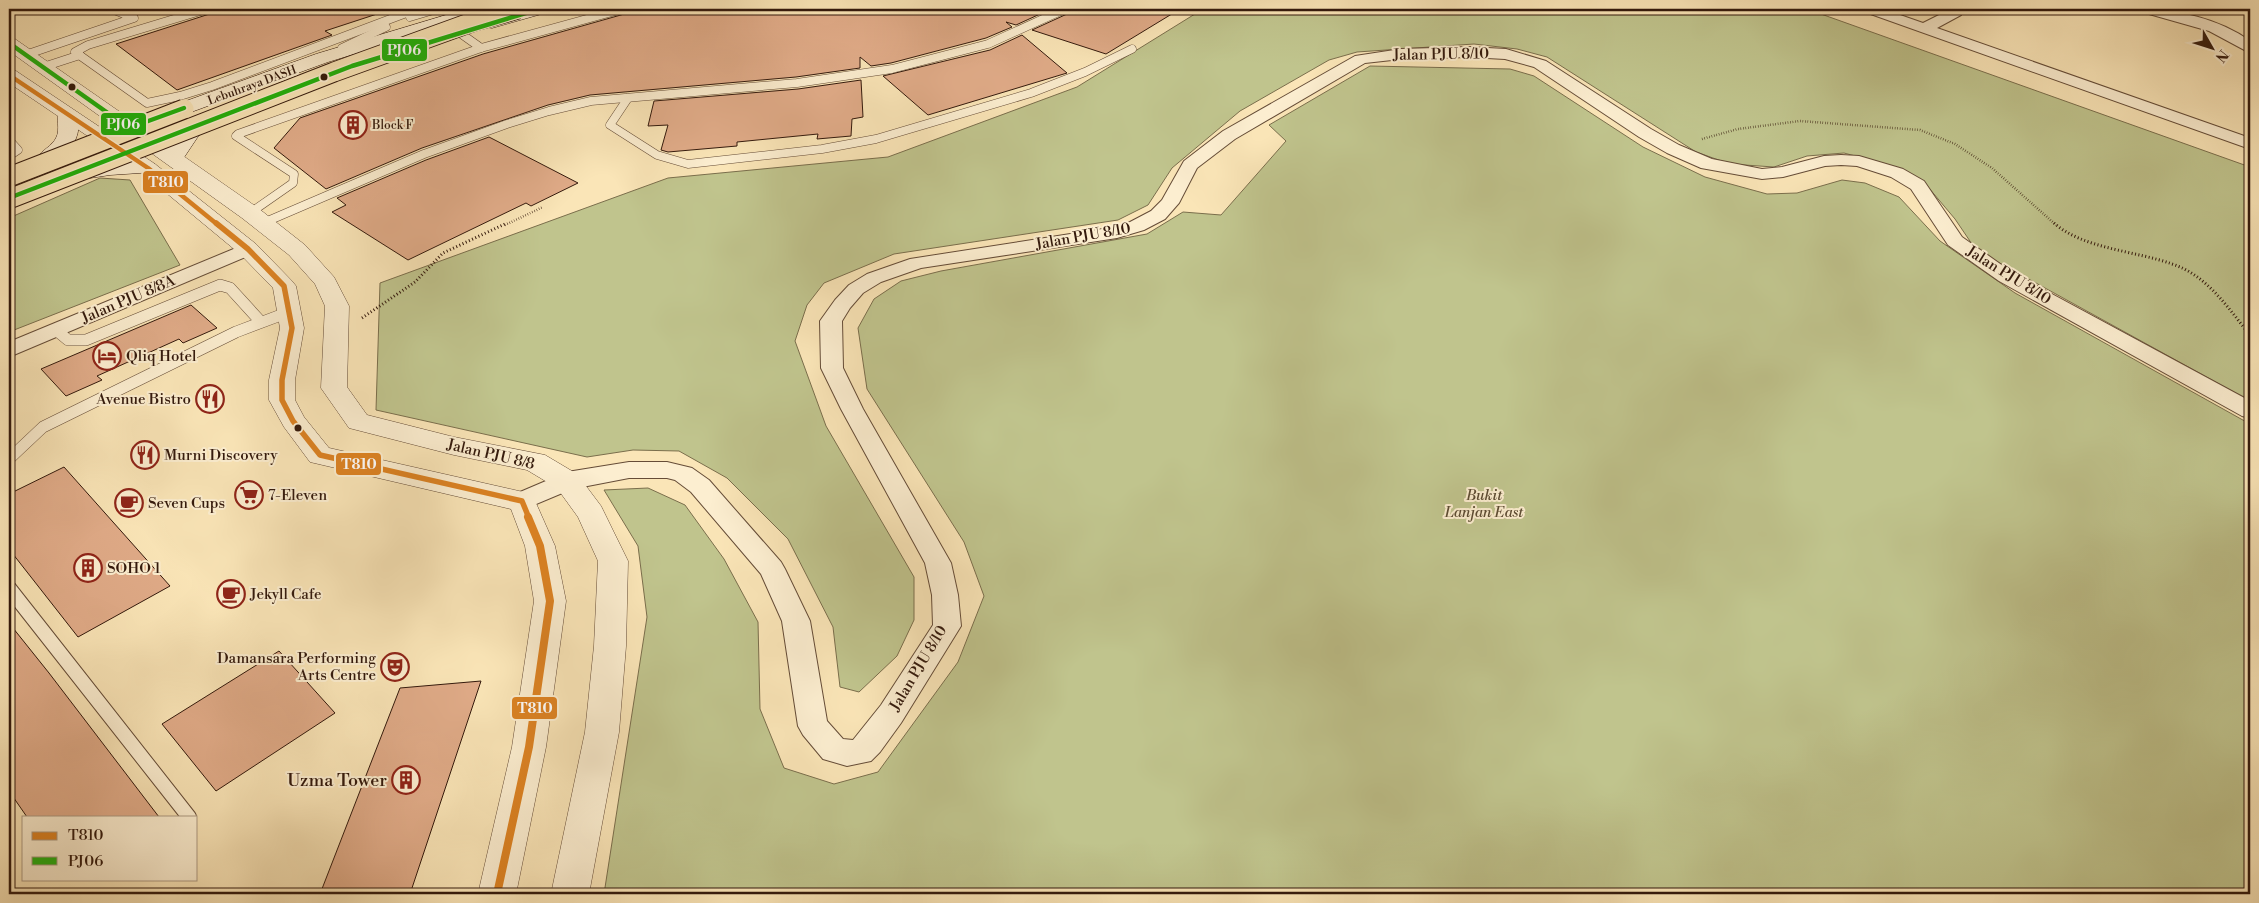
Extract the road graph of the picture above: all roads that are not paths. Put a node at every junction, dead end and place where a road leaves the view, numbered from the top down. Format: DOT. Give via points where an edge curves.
graph roads {
  1 [pos="112,9"];
  2 [pos="207,9"];
  3 [pos="416,9"];
  4 [pos="437,9"];
  5 [pos="468,9"];
  6 [pos="483,9"];
  7 [pos="518,9"];
  8 [pos="539,9"];
  9 [pos="623,9"];
  10 [pos="1065,9"];
  11 [pos="1870,9"];
  12 [pos="2147,9"];
  13 [pos="1956,12"];
  14 [pos="1925,28"];
  15 [pos="460,33"];
  16 [pos="9,44"];
  17 [pos="481,48"];
  18 [pos="2250,48"];
  19 [pos="1132,50"];
  20 [pos="25,55"];
  21 [pos="80,55"];
  22 [pos="322,58"];
  23 [pos="43,68"];
  24 [pos="9,75"];
  25 [pos="628,98"];
  26 [pos="67,115"];
  27 [pos="201,124"];
  28 [pos="129,128"];
  29 [pos="103,138"];
  30 [pos="9,140"];
  31 [pos="151,143"];
  32 [pos="2250,144"];
  33 [pos="125,152"];
  34 [pos="9,156"];
  35 [pos="47,158"];
  36 [pos="174,158"];
  37 [pos="148,168"];
  38 [pos="9,175"];
  39 [pos="59,177"];
  40 [pos="9,198"];
  41 [pos="256,218"];
  42 [pos="248,249"];
  43 [pos="289,312"];
  44 [pos="261,322"];
  45 [pos="56,330"];
  46 [pos="9,350"];
  47 [pos="2250,411"];
  48 [pos="9,459"];
  49 [pos="567,481"];
  50 [pos="522,500"];
  51 [pos="9,588"];
  52 [pos="188,816"];
  53 [pos="497,894"];
  54 [pos="570,894"];
  1 -- 20 [label="lane" via="134,18"];
  2 -- 21 [label="lane" via="82,47 75,52"];
  3 -- 21 [label="lane" via="258,70 162,101 146,103"];
  4 -- 22 [label="lane" via="404,19"];
  5 -- 38 [label="highway, Lebuhraya DASH, bridge" via="233,91"];
  6 -- 22 [label="street"];
  7 -- 40 [label="highway, Lebuhraya DASH, bridge" via="475,21 334,72"];
  8 -- 15 [label="street"];
  9 -- 17 [label="lane"];
  10 -- 25 [label="lane" via="988,44 892,69 797,83"];
  11 -- 14 [label="street"];
  12 -- 18 [label="street" via="2222,31"];
  13 -- 14 [label="street"];
  14 -- 32 [label="street"];
  15 -- 17 [label="lane"];
  15 -- 27 [label="street" via="352,66"];
  16 -- 20 [label="street, Jalan PJU 8/8"];
  17 -- 41 [label="lane" via="238,134 236,136 294,174 293,183"];
  19 -- 25 [label="lane" via="1031,93 876,139 822,150 695,163 676,163 610,125"];
  20 -- 23 [label="street, Jalan PJU 8/8"];
  21 -- 23 [label="lane"];
  22 -- 28 [label="street"];
  23 -- 28 [label="street, Jalan PJU 8/8"];
  24 -- 26 [label="street"];
  25 -- 41 [label="lane" via="591,101 522,119"];
  26 -- 29 [label="street"];
  26 -- 35 [label="street" via="68,137"];
  27 -- 31 [label="street"];
  27 -- 36 [label="street" via="189,134"];
  28 -- 29 [label="street"];
  28 -- 31 [label="street, Jalan PJU 8/8"];
  29 -- 33 [label="street"];
  29 -- 35 [label="street"];
  30 -- 34 [label="lane" via="18,150"];
  31 -- 33 [label="street"];
  31 -- 36 [label="street, Jalan PJU 8/8"];
  33 -- 37 [label="street"];
  33 -- 39 [label="street"];
  35 -- 38 [label="street"];
  36 -- 41 [label="street, Jalan PJU 8/8"];
  37 -- 39 [label="street" via="110,169"];
  37 -- 42 [label="street"];
  39 -- 40 [label="street"];
  41 -- 49 [label="street, Jalan PJU 8/8" via="297,250 326,282 337,306 334,388 358,422 534,462"];
  42 -- 43 [label="street" via="284,286"];
  42 -- 45 [label="street, Jalan PJU 8/8A"];
  43 -- 44 [label="lane"];
  43 -- 50 [label="street" via="292,328 282,380 282,400 293,421 320,455"];
  44 -- 45 [label="lane" via="230,288 220,285 86,340 68,340"];
  44 -- 48 [label="lane" via="43,427"];
  45 -- 46 [label="street, Jalan PJU 8/8A"];
  47 -- 49 [label="street, Jalan PJU 8/10" via="2006,277 1955,241 1918,185 1897,173 1859,161 1841,160 1762,174 1707,164 1673,149 1540,64 1506,54 1469,52 1360,59 1229,134 1190,165 1170,203 1158,215 1137,226 1117,232 917,263 874,278 856,289 842,304 831,321 832,368 938,563 947,626 902,698 860,752 834,750 813,726 796,621 772,569 700,486 683,474 648,469"];
  49 -- 50 [label="street, Jalan PJU 8/10"];
  49 -- 54 [label="street, Jalan PJU 8/8" via="591,513 613,561 602,732"];
  50 -- 53 [label="street" via="540,546 550,601 529,747"];
  51 -- 52 [label="lane"];
}
